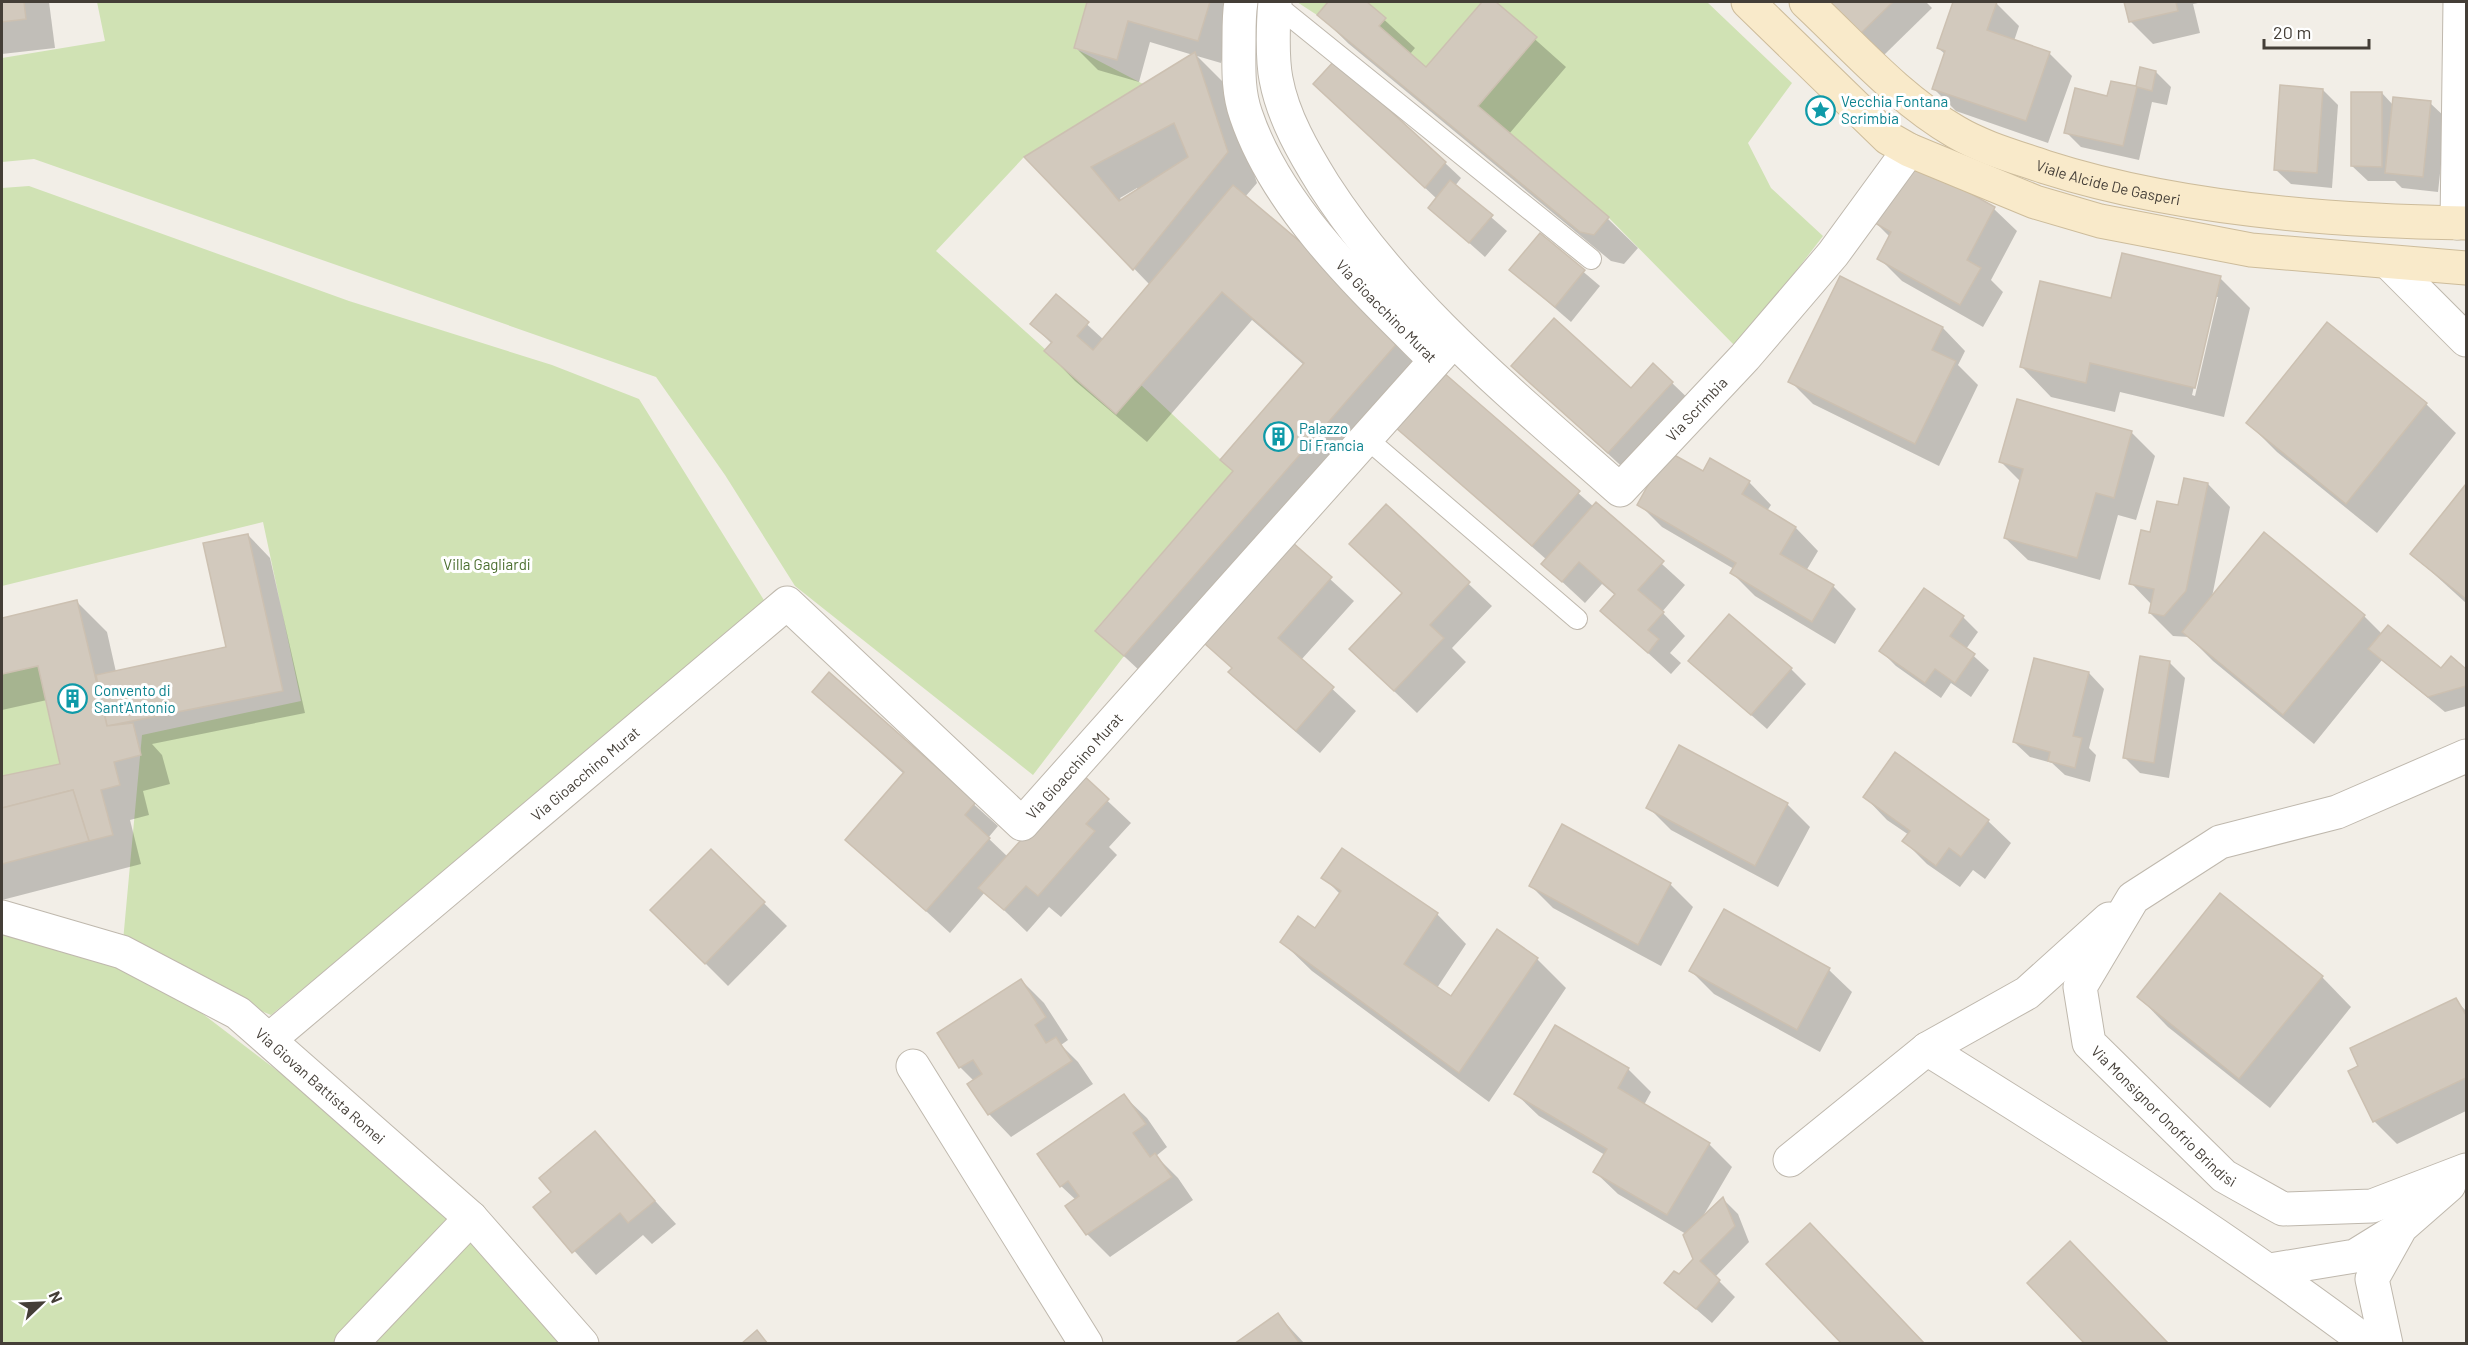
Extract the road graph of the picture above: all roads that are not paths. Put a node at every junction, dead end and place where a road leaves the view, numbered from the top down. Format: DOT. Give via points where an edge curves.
graph roads {
  1 [pos="1241,2"];
  2 [pos="1748,2"];
  3 [pos="1806,2"];
  4 [pos="2460,2"];
  5 [pos="1275,3"];
  6 [pos="1909,150"];
  7 [pos="2462,223"];
  8 [pos="1591,259"];
  9 [pos="2389,263"];
  10 [pos="2466,268"];
  11 [pos="2466,340"];
  12 [pos="1444,350"];
  13 [pos="1366,438"];
  14 [pos="1577,619"];
  15 [pos="2466,756"];
  16 [pos="2133,898"];
  17 [pos="2,917"];
  18 [pos="270,1039"];
  19 [pos="1928,1049"];
  20 [pos="913,1066"];
  21 [pos="1791,1160"];
  22 [pos="2465,1171"];
  23 [pos="471,1218"];
  24 [pos="2401,1227"];
  25 [pos="2270,1270"];
  26 [pos="351,1344"];
  27 [pos="582,1344"];
  28 [pos="1086,1344"];
  29 [pos="2369,1344"];
  30 [pos="2386,1344"];
  1 -- 12 [label="street, Via Gioacchino Murat" via="1238,78 1245,115 1268,161 1306,224 1364,288"];
  2 -- 6 [label="main road" via="1888,138"];
  3 -- 7 [label="main road, Viale Alcide De Gasperi" via="1919,109 1958,134 2024,160 2097,183 2174,198 2308,215"];
  4 -- 7 [label="street"];
  5 -- 8 [label="lane"];
  5 -- 12 [label="street, Via Gioacchino Murat" via="1276,79 1298,144 1337,205"];
  6 -- 9 [label="main road" via="2035,202 2100,221 2251,250"];
  6 -- 12 [label="street, Via Scrimbia" via="1833,254 1745,357 1620,490"];
  9 -- 10 [label="main road"];
  9 -- 11 [label="street"];
  12 -- 13 [label="street, Via Gioacchino Murat"];
  13 -- 14 [label="lane"];
  13 -- 18 [label="street, Via Gioacchino Murat" via="1022,824 786,603"];
  15 -- 16 [label="street, Via Monsignor Onofrio Brindisi" via="2337,812 2220,842"];
  16 -- 19 [label="street" via="2027,993"];
  16 -- 22 [label="street, Via Monsignor Onofrio Brindisi" via="2080,987 2089,1042 2224,1176 2283,1209 2372,1206"];
  17 -- 18 [label="street, Via Giovan Battista Romei" via="122,952 238,1013"];
  18 -- 23 [label="street, Via Giovan Battista Romei"];
  19 -- 21 [label="street"];
  19 -- 25 [label="street"];
  20 -- 28 [label="street"];
  22 -- 24 [label="street"];
  23 -- 26 [label="street"];
  23 -- 27 [label="street, Via Giovan Battista Romei"];
  24 -- 25 [label="street" via="2355,1256"];
  24 -- 30 [label="street" via="2372,1279"];
  25 -- 29 [label="street"];
}
